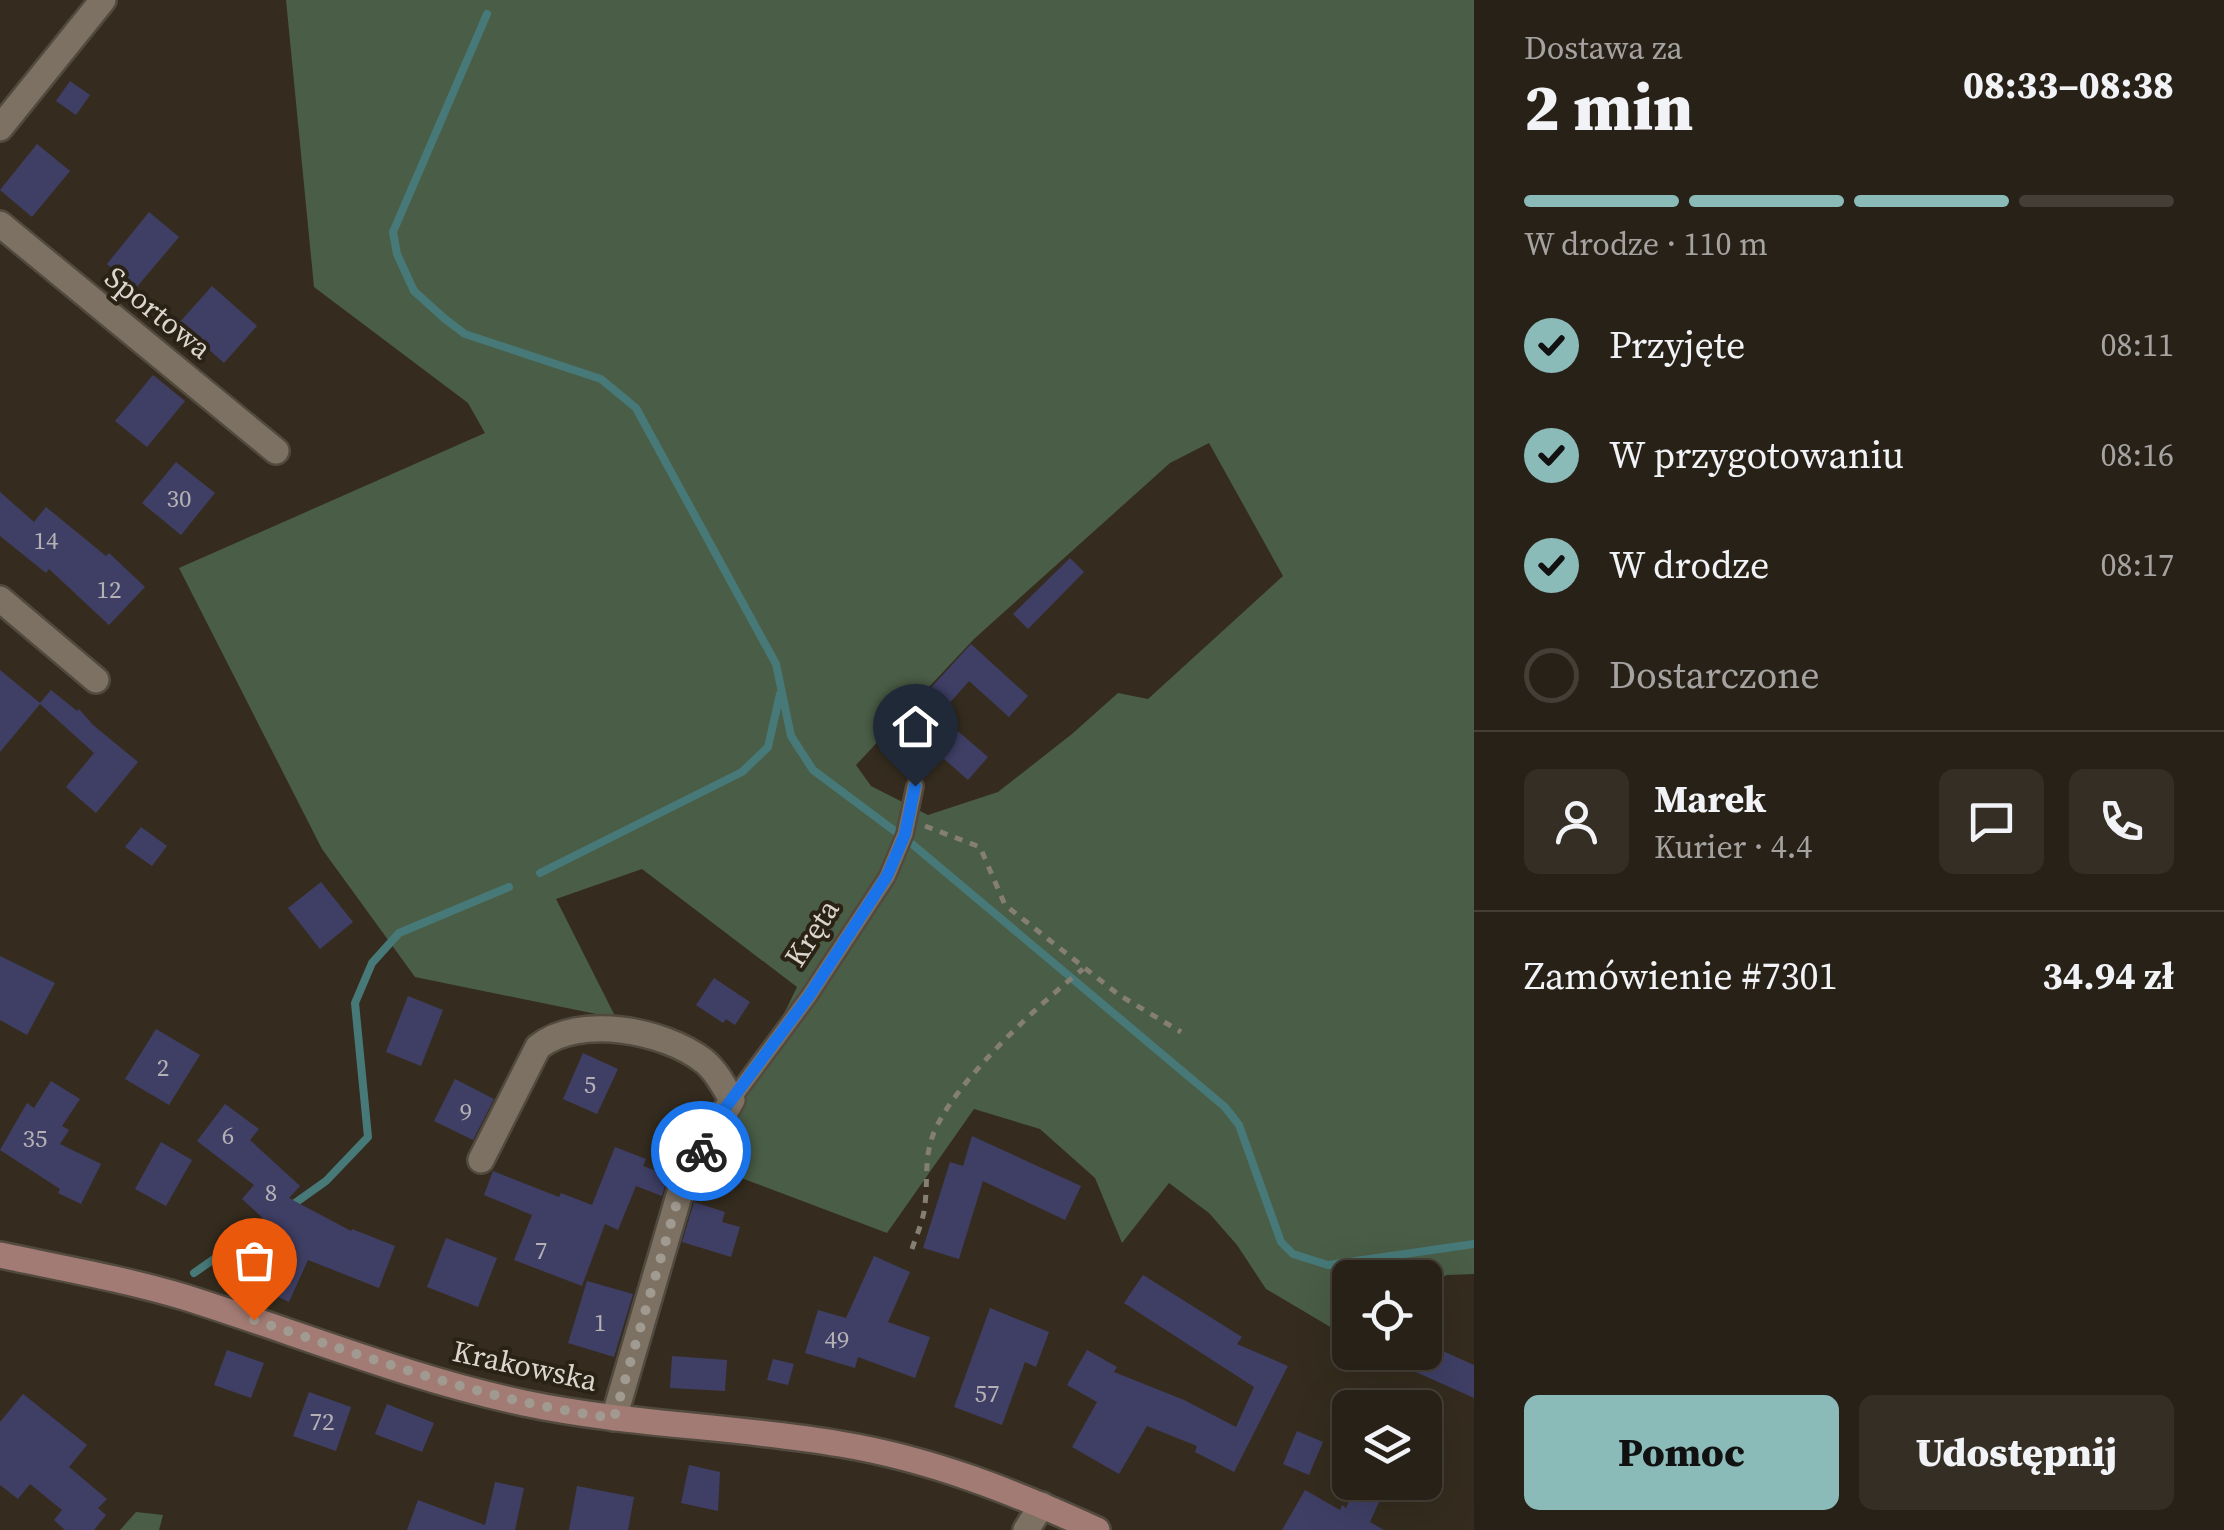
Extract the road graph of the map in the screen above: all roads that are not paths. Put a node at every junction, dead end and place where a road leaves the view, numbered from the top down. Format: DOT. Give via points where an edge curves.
graph roads {
  1 [pos="102,0"];
  2 [pos="0,128"];
  3 [pos="0,224"];
  4 [pos="276,451"];
  5 [pos="0,599"];
  6 [pos="96,680"];
  7 [pos="915,786"];
  8 [pos="732,1100"];
  9 [pos="481,1160"];
  10 [pos="0,1255"];
  11 [pos="614,1418"];
  12 [pos="1042,1505"];
  13 [pos="1026,1530"];
  14 [pos="1097,1530"];
  1 -- 2 [label="street"];
  3 -- 4 [label="street, Sportowa"];
  5 -- 6 [label="street"];
  7 -- 8 [label="lane, Kręta" via="887,876"];
  8 -- 9 [label="street" via="718,1076 680,1048 623,1030 562,1033 538,1047"];
  8 -- 11 [label="street, Kręta" via="683,1182"];
  10 -- 11 [label="street, Krakowska" via="180,1296 444,1383"];
  11 -- 12 [label="street, Krakowska" via="886,1453"];
  12 -- 13 [label="street"];
  12 -- 14 [label="street, Krakowska"];
}
